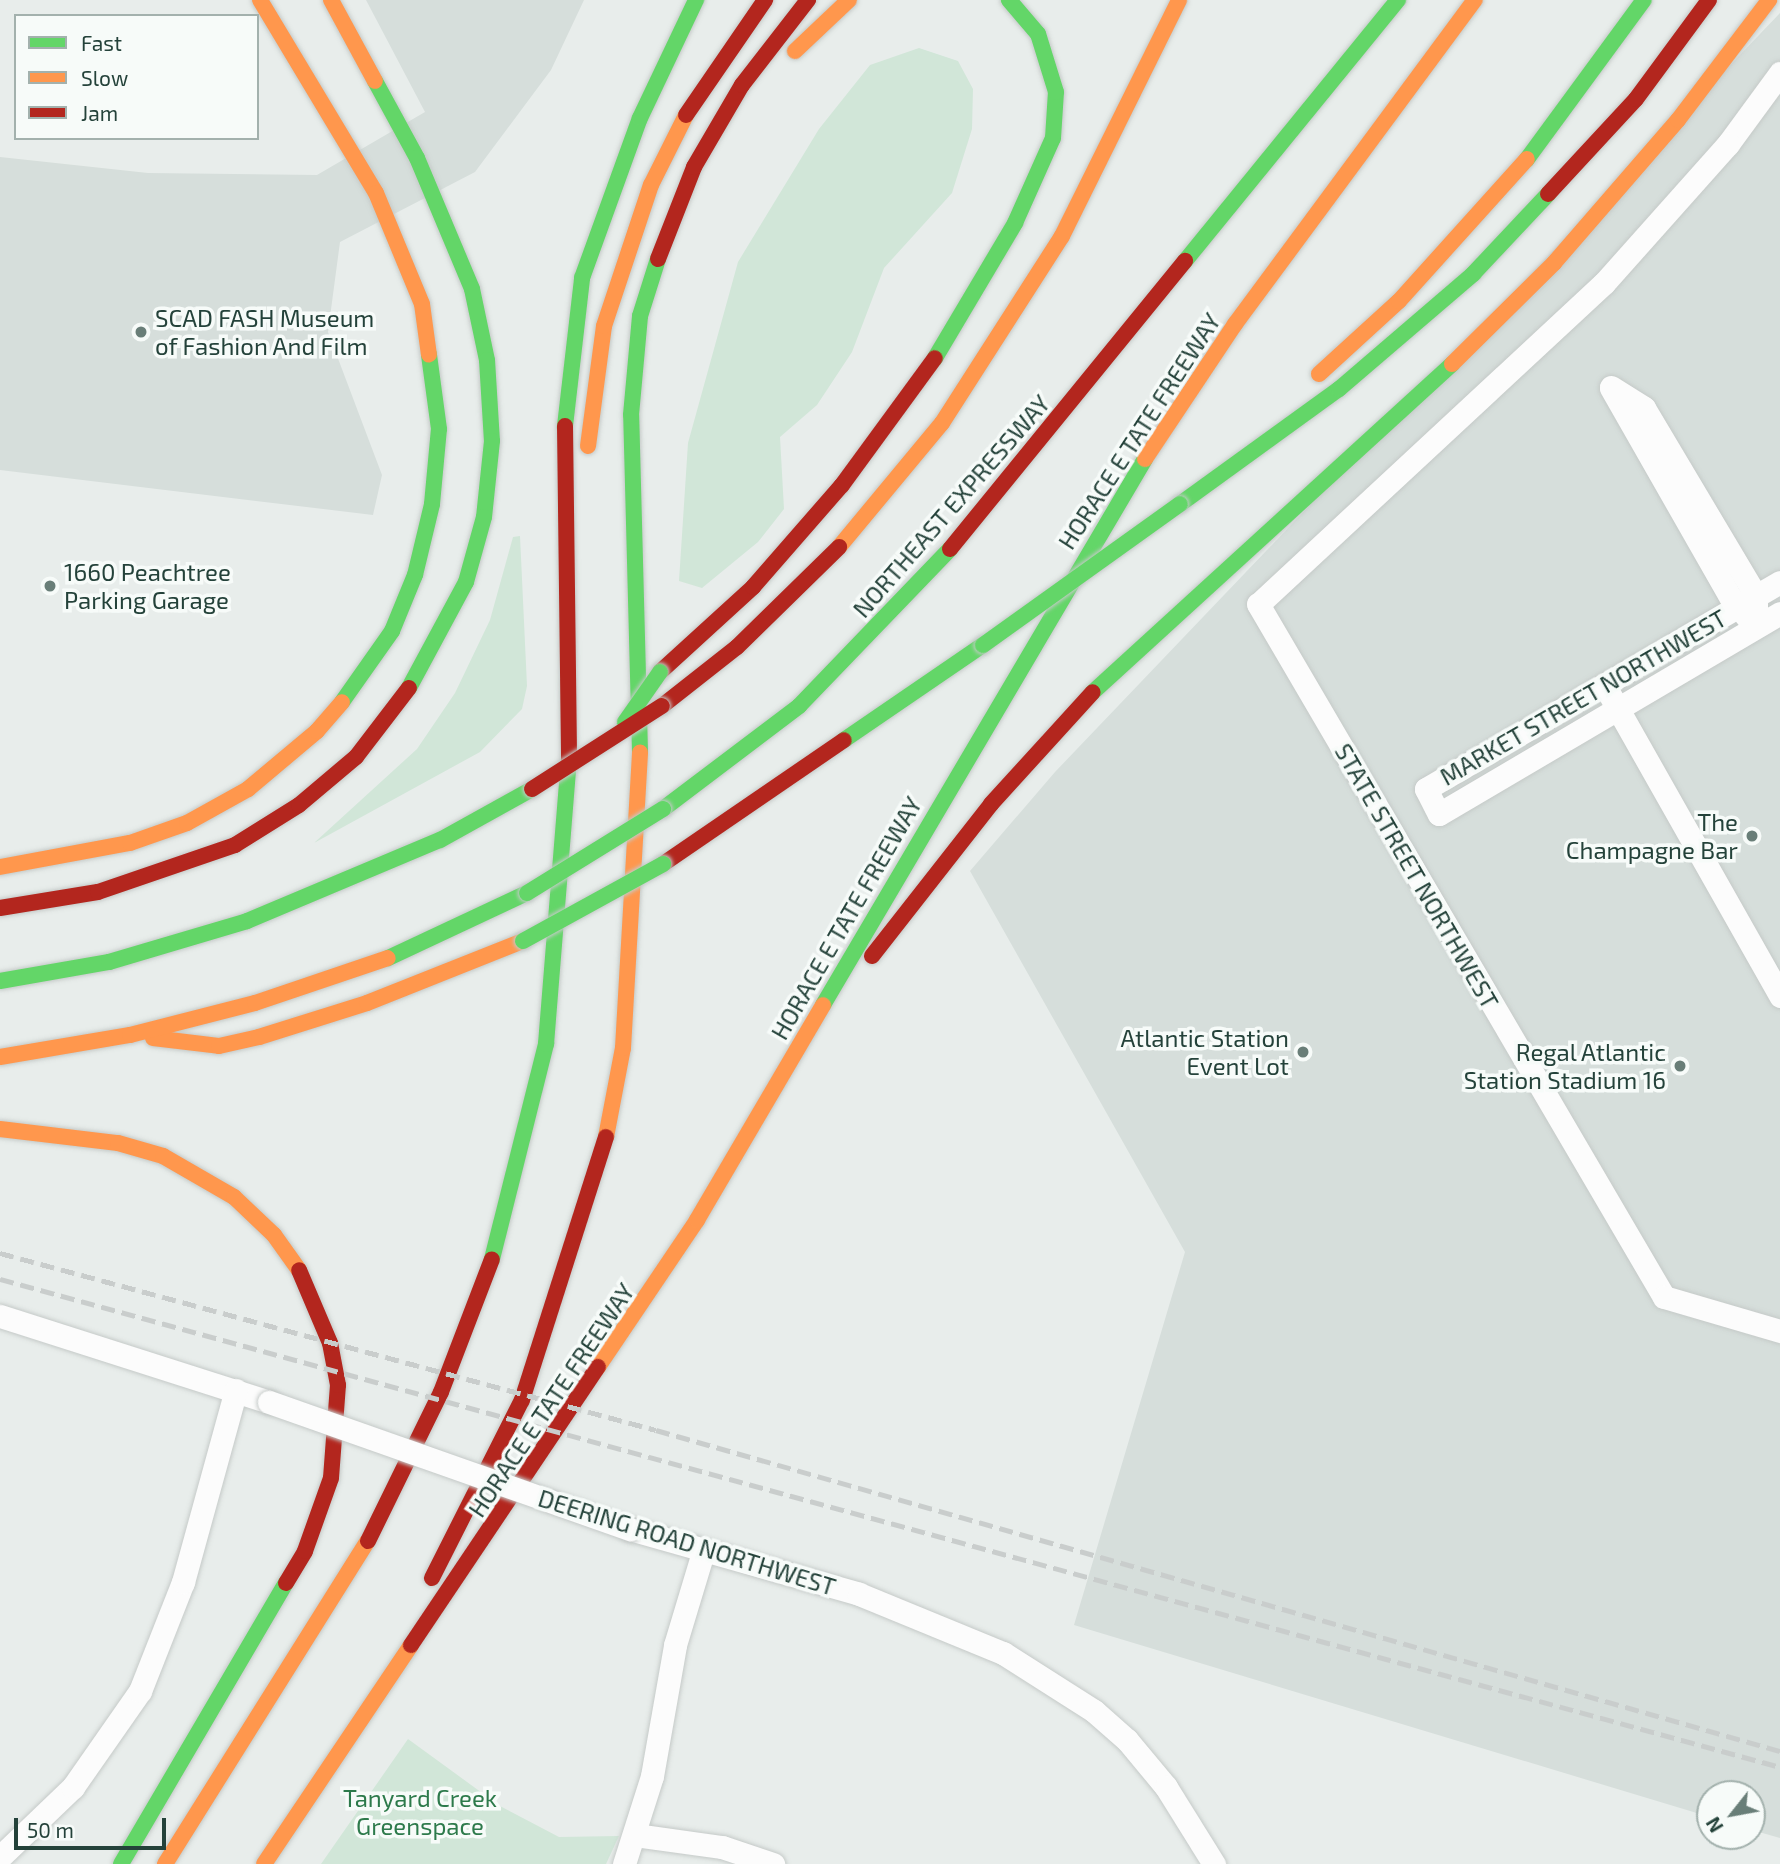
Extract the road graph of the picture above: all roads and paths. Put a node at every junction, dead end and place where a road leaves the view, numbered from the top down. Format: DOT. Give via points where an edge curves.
graph roads {
  1 [pos="260,0"];
  2 [pos="331,0"];
  3 [pos="696,0"];
  4 [pos="765,0"];
  5 [pos="808,0"];
  6 [pos="849,0"];
  7 [pos="1009,0"];
  8 [pos="1179,0"];
  9 [pos="1398,0"];
  10 [pos="1475,0"];
  11 [pos="1644,0"];
  12 [pos="1709,0"];
  13 [pos="1769,0"];
  14 [pos="785,62"];
  15 [pos="1780,73"];
  16 [pos="614,131"];
  17 [pos="616,181"];
  18 [pos="705,191"];
  19 [pos="1309,384"];
  20 [pos="1289,402"];
  21 [pos="586,468"];
  22 [pos="584,494"];
  23 [pos="1180,504"];
  24 [pos="634,551"];
  25 [pos="1780,582"];
  26 [pos="1747,601"];
  27 [pos="1780,613"];
  28 [pos="1756,627"];
  29 [pos="1604,685"];
  30 [pos="1618,708"];
  31 [pos="615,735"];
  32 [pos="571,737"];
  33 [pos="0,867"];
  34 [pos="0,908"];
  35 [pos="0,981"];
  36 [pos="1780,996"];
  37 [pos="130,1035"];
  38 [pos="0,1057"];
  39 [pos="769,1100"];
  40 [pos="0,1129"];
  41 [pos="0,1316"];
  42 [pos="1780,1331"];
  43 [pos="236,1390"];
  44 [pos="703,1552"];
  45 [pos="356,1722"];
  46 [pos="635,1835"];
  47 [pos="0,1857"];
  48 [pos="121,1864"];
  49 [pos="165,1864"];
  50 [pos="264,1864"];
  51 [pos="624,1864"];
  52 [pos="773,1864"];
  53 [pos="1214,1864"];
  1 -- 33 [label="highway" via="376,193 422,304 439,429 432,504 415,575 392,631 355,687 317,731 248,789 187,823 130,843"];
  2 -- 34 [label="highway" via="434,193 472,289 487,360 492,442 484,517 466,582 436,645 396,709 355,757 299,805 235,845 168,872 97,892"];
  3 -- 17 [label="highway"];
  4 -- 21 [label="highway" via="686,114 651,185 604,327"];
  5 -- 24 [label="highway" via="715,127 655,261 634,346"];
  6 -- 14 [label="highway"];
  7 -- 31 [label="highway, bridge" via="1038,34 1056,92 1053,138 1015,223 928,371 850,476 752,587 660,672"];
  8 -- 31 [label="highway, bridge" via="1062,236 942,423 827,561 737,646 662,706"];
  9 -- 37 [label="highway, NORTHEAST EXPRESSWAY, bridge" via="931,572 799,705 663,809 527,893 410,951 255,1003"];
  10 -- 39 [label="highway, HORACE E TATE FREEWAY" via="1250,302 1116,502"];
  11 -- 19 [label="highway" via="1526,160 1399,300"];
  12 -- 23 [label="highway" via="1636,99 1474,274 1339,389"];
  13 -- 39 [label="highway" via="1725,63 1630,178 1494,325 1188,600 1045,742 904,913"];
  15 -- 42 [label="street, STATE STREET NORTHWEST" via="1728,144 1604,283 1258,604 1664,1297"];
  16 -- 17 [label="highway"];
  17 -- 32 [label="highway" via="582,278 563,441"];
  18 -- 24 [label="highway" via="679,248 652,339 639,413"];
  20 -- 23 [label="highway"];
  22 -- 32 [label="highway"];
  23 -- 37 [label="highway, bridge" via="663,864 523,941 367,1003 259,1037 219,1046"];
  24 -- 45 [label="highway" via="642,780 633,968 601,1160 572,1266 522,1400"];
  25 -- 26 [label="street, MARKET STREET NORTHWEST"];
  26 -- 26 [label="street" via="1644,408 1611,387"];
  26 -- 28 [label="street"];
  26 -- 29 [label="street, MARKET STREET NORTHWEST"];
  27 -- 28 [label="street, MARKET STREET NORTHWEST"];
  28 -- 30 [label="street, MARKET STREET NORTHWEST"];
  29 -- 30 [label="street"];
  29 -- 30 [label="street, MARKET STREET NORTHWEST" via="1426,789 1439,814"];
  30 -- 36 [label="street"];
  31 -- 35 [label="highway, bridge" via="440,841 247,921 109,962"];
  32 -- 49 [label="highway" via="546,1044 495,1252 441,1392 381,1517 326,1614"];
  37 -- 38 [label="highway, NORTHEAST EXPRESSWAY"];
  39 -- 45 [label="highway, HORACE E TATE FREEWAY" via="599,1373"];
  40 -- 48 [label="highway" via="118,1143 163,1156 234,1198 274,1235 299,1269 330,1343 338,1385 331,1478 304,1550"];
  41 -- 43 [label="street, DEERING ROAD NORTHWEST"];
  43 -- 44 [label="street, DEERING ROAD NORTHWEST, bridge"];
  43 -- 47 [label="street" via="179,1593 140,1691 73,1787"];
  44 -- 46 [label="street" via="675,1645 652,1776"];
  44 -- 53 [label="street, DEERING ROAD NORTHWEST" via="859,1594 936,1622 1054,1683 1127,1740 1166,1787"];
  45 -- 50 [label="highway, HORACE E TATE FREEWAY"];
  46 -- 51 [label="street"];
  46 -- 52 [label="street" via="722,1847"];
}
